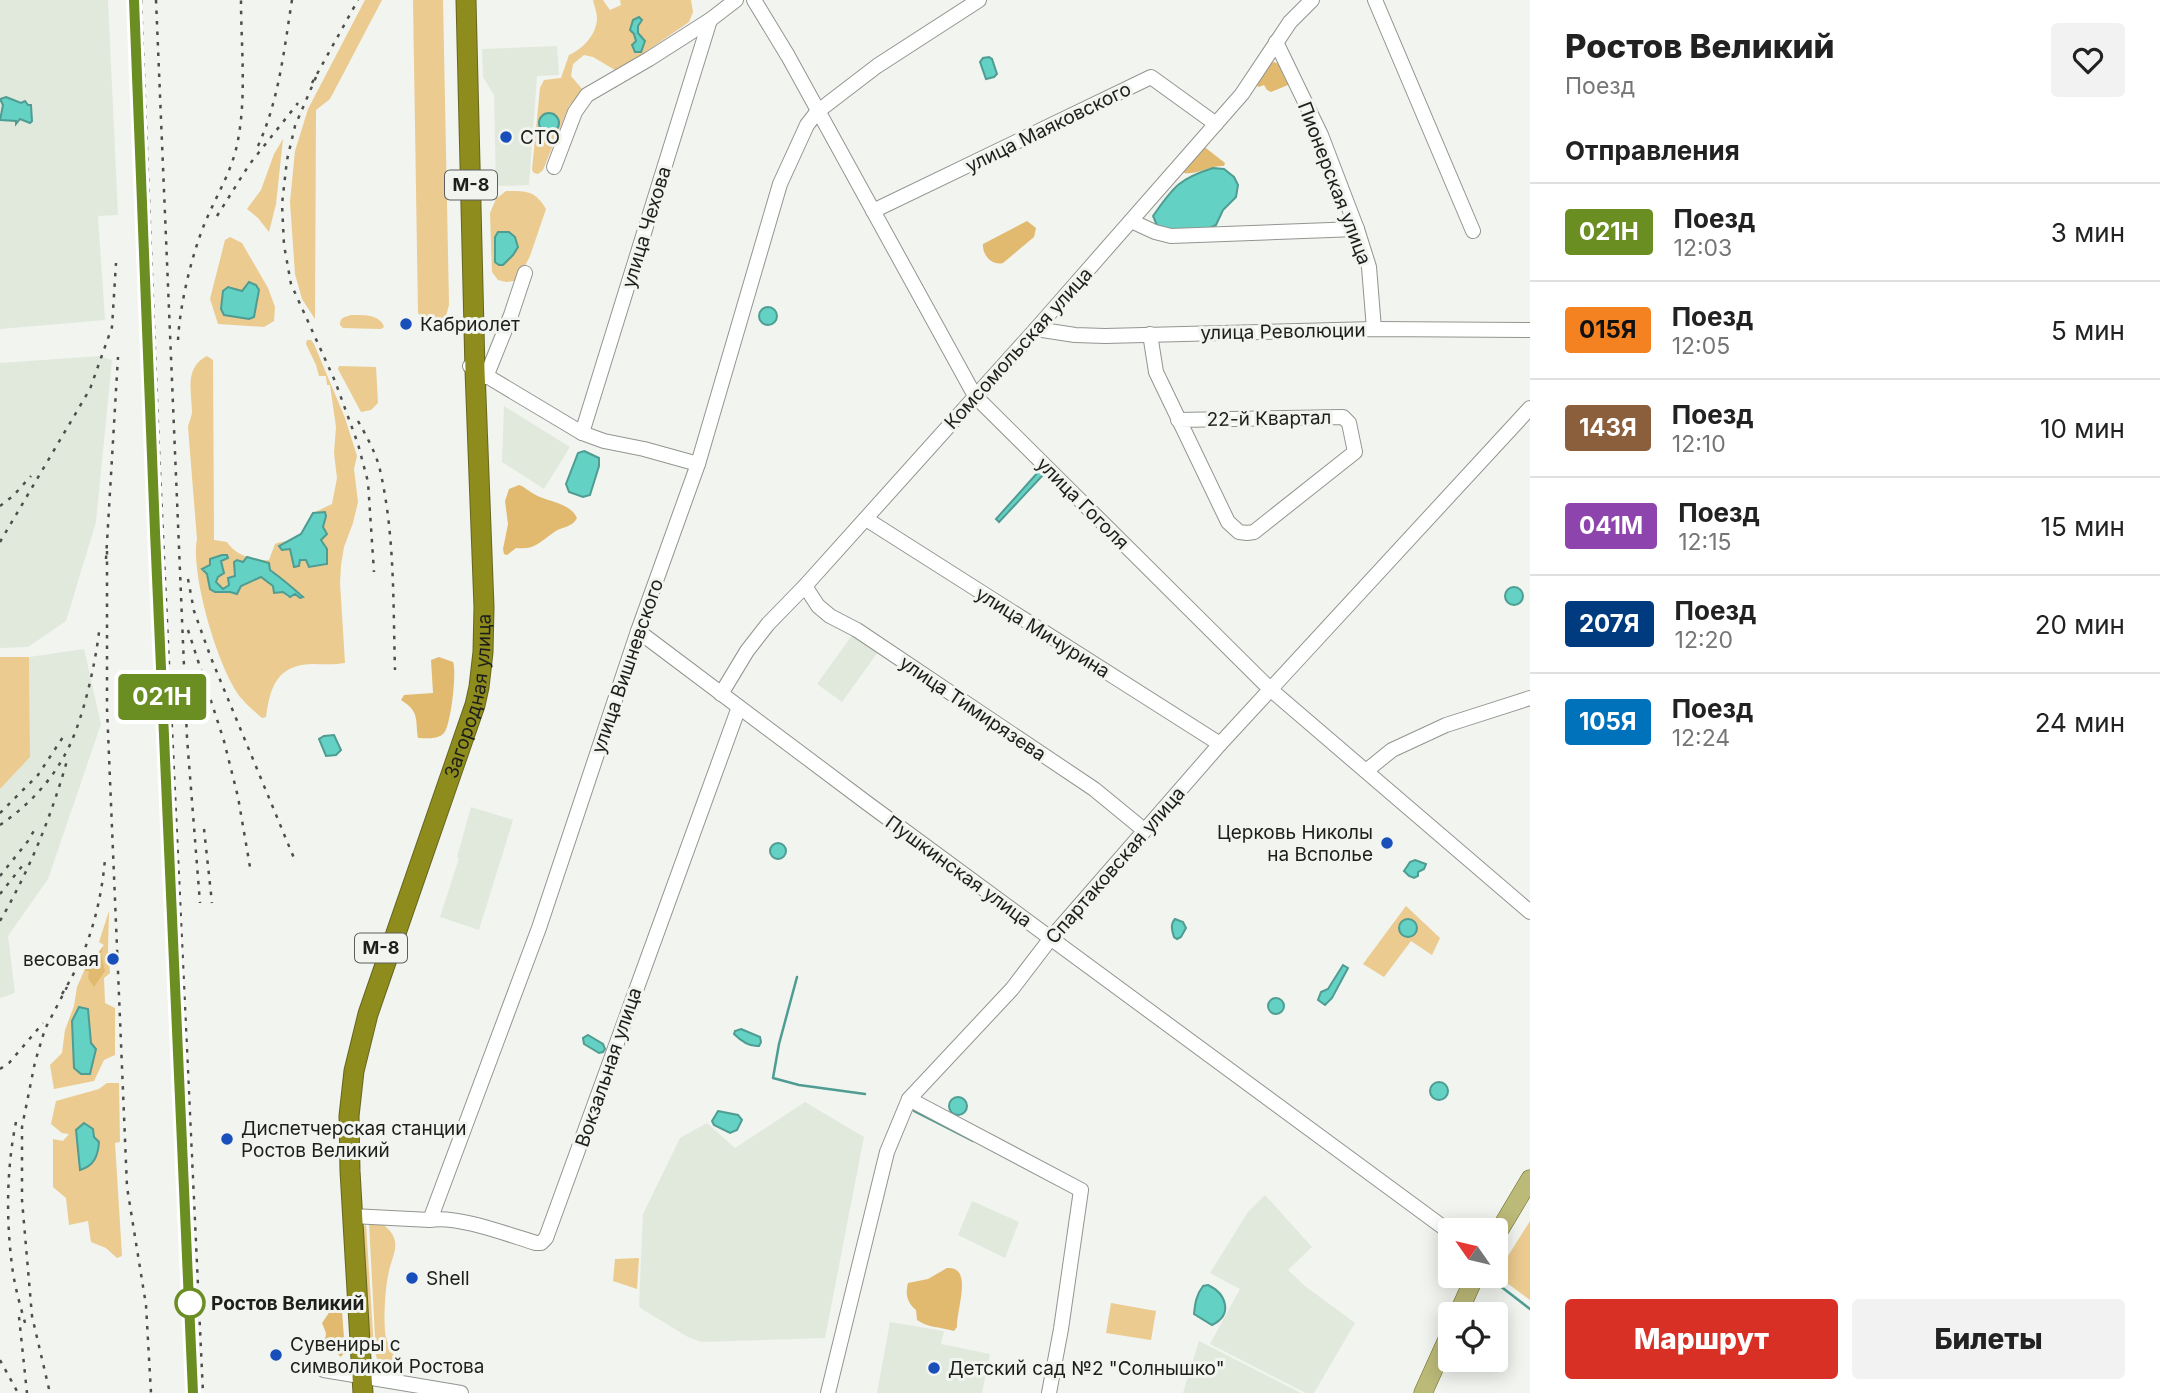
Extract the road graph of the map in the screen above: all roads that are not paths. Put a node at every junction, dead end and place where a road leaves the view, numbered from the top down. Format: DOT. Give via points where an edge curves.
graph roads {
  1 [pos="456,0"];
  2 [pos="466,0"];
  3 [pos="736,0"];
  4 [pos="754,0"];
  5 [pos="979,0"];
  6 [pos="1312,0"];
  7 [pos="1375,0"];
  8 [pos="710,20"];
  9 [pos="1276,42"];
  10 [pos="817,112"];
  11 [pos="1216,124"];
  12 [pos="554,167"];
  13 [pos="873,211"];
  14 [pos="1131,221"];
  15 [pos="1357,229"];
  16 [pos="1473,231"];
  17 [pos="525,273"];
  18 [pos="1036,329"];
  19 [pos="1374,329"];
  20 [pos="1530,330"];
  21 [pos="1150,334"];
  22 [pos="476,370"];
  23 [pos="975,396"];
  24 [pos="1530,408"];
  25 [pos="1178,420"];
  26 [pos="582,433"];
  27 [pos="698,464"];
  28 [pos="866,519"];
  29 [pos="805,586"];
  30 [pos="638,631"];
  31 [pos="1270,689"];
  32 [pos="720,694"];
  33 [pos="1530,698"];
  34 [pos="738,708"];
  35 [pos="1220,744"];
  36 [pos="1366,771"];
  37 [pos="1143,830"];
  38 [pos="1530,912"];
  39 [pos="1051,937"];
  40 [pos="909,1099"];
  41 [pos="1530,1179"];
  42 [pos="352,1216"];
  43 [pos="1507,1218"];
  44 [pos="430,1220"];
  45 [pos="1438,1223"];
  46 [pos="1438,1360"];
  47 [pos="324,1370"];
  48 [pos="359,1385"];
  49 [pos="461,1393"];
  50 [pos="828,1393"];
  51 [pos="1049,1393"];
  52 [pos="1423,1393"];
  1 -- 22 [label="highway, Загородная улица / М-8"];
  2 -- 22 [label="highway, Загородная улица / М-8"];
  3 -- 8 [label="street"];
  4 -- 10 [label="street, улица Гоголя"];
  5 -- 10 [label="street" via="877,66"];
  6 -- 9 [label="street, Комсомольская улица"];
  7 -- 16 [label="street"];
  8 -- 12 [label="street" via="587,95 575,112"];
  8 -- 26 [label="street, улица Чехова"];
  9 -- 11 [label="street, Комсомольская улица"];
  9 -- 15 [label="street, Пионерская улица" via="1321,135"];
  10 -- 13 [label="street, улица Гоголя"];
  10 -- 27 [label="street, улица Вишневского" via="780,184"];
  11 -- 13 [label="street, улица Маяковского" via="1151,77"];
  11 -- 14 [label="street, Комсомольская улица"];
  13 -- 23 [label="street, улица Гоголя"];
  14 -- 15 [label="street" via="1171,236"];
  14 -- 18 [label="street, Комсомольская улица"];
  15 -- 19 [label="street, Пионерская улица" via="1369,267"];
  17 -- 22 [label="street" via="511,315"];
  18 -- 21 [label="street, улица Революции" via="1075,335"];
  18 -- 23 [label="street, Комсомольская улица"];
  19 -- 20 [label="street, улица Революции"];
  19 -- 21 [label="street, улица Революции"];
  21 -- 25 [label="street, 22-й Квартал" via="1156,372"];
  22 -- 26 [label="street"];
  22 -- 42 [label="highway, Загородная улица / М-8" via="484,607 479,687 357,1053 349,1130"];
  22 -- 48 [label="highway, Загородная улица / М-8" via="470,686 367,989 343,1089 341,1191"];
  23 -- 28 [label="street, Комсомольская улица"];
  23 -- 31 [label="street, улица Гоголя"];
  24 -- 31 [label="street, Спартаковская улица"];
  25 -- 25 [label="street, 22-й Квартал" via="1343,417 1349,423 1355,452 1254,532 1239,532 1228,522"];
  26 -- 27 [label="street"];
  27 -- 30 [label="street, улица Вишневского"];
  28 -- 29 [label="street, Комсомольская улица"];
  28 -- 35 [label="street, улица Мичурина"];
  29 -- 32 [label="street, Комсомольская улица" via="768,624"];
  29 -- 37 [label="street, улица Тимирязева" via="830,616 1094,789"];
  30 -- 32 [label="street, Пушкинская улица"];
  30 -- 44 [label="street, улица Вишневского" via="540,928"];
  31 -- 35 [label="street, Спартаковская улица"];
  31 -- 36 [label="street, улица Гоголя"];
  32 -- 34 [label="street, Пушкинская улица"];
  33 -- 36 [label="street" via="1446,725 1392,750"];
  34 -- 39 [label="street, Пушкинская улица"];
  34 -- 44 [label="street, Вокзальная улица" via="546,1238 536,1243 441,1218"];
  35 -- 37 [label="street, Спартаковская улица"];
  36 -- 38 [label="street, улица Гоголя"];
  37 -- 39 [label="street, Спартаковская улица"];
  39 -- 40 [label="street, Спартаковская улица" via="1012,989"];
  39 -- 45 [label="street, Пушкинская улица"];
  40 -- 50 [label="street, Спартаковская улица" via="887,1152"];
  40 -- 51 [label="street" via="1081,1190"];
  41 -- 43 [label="main road"];
  42 -- 44 [label="street, Вокзальная улица"];
  42 -- 48 [label="highway, Загородная улица / М-8"];
  46 -- 52 [label="main road"];
  47 -- 48 [label="street"];
  48 -- 49 [label="street"];
}
